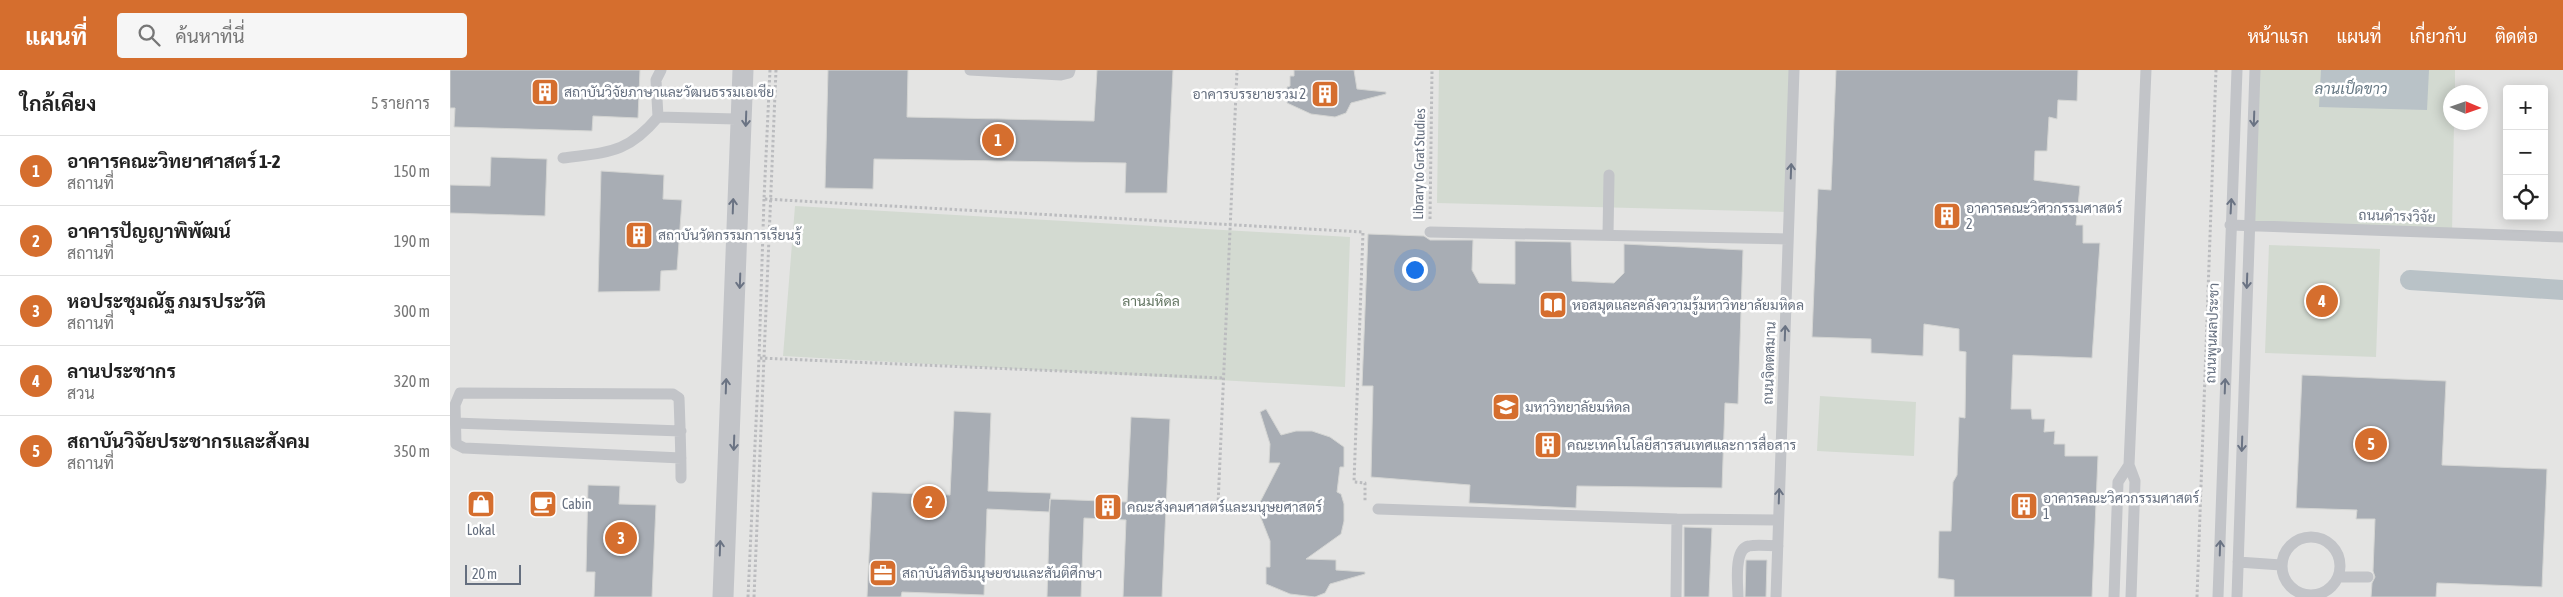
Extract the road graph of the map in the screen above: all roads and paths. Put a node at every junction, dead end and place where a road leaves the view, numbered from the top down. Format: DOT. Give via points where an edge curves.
graph roads {
  1 [pos="661,70"];
  2 [pos="738,70"];
  3 [pos="748,70"];
  4 [pos="770,70"];
  5 [pos="776,70"];
  6 [pos="970,70"];
  7 [pos="1070,70"];
  8 [pos="1237,70"];
  9 [pos="1432,70"];
  10 [pos="1794,70"];
  11 [pos="2146,70"];
  12 [pos="2216,70"];
  13 [pos="2237,70"];
  14 [pos="2256,70"];
  15 [pos="658,117"];
  16 [pos="736,119"];
  17 [pos="563,158"];
  18 [pos="1609,175"];
  19 [pos="764,199"];
  20 [pos="771,199"];
  21 [pos="1230,224"];
  22 [pos="2230,225"];
  23 [pos="2249,226"];
  24 [pos="1430,232"];
  25 [pos="1608,235"];
  26 [pos="2563,237"];
  27 [pos="1788,239"];
  28 [pos="759,358"];
  29 [pos="764,358"];
  30 [pos="1224,378"];
  31 [pos="455,423"];
  32 [pos="681,431"];
  33 [pos="681,458"];
  34 [pos="2129,465"];
  35 [pos="680,478"];
  36 [pos="1365,502"];
  37 [pos="1218,505"];
  38 [pos="1378,509"];
  39 [pos="1677,520"];
  40 [pos="1778,520"];
  41 [pos="1778,546"];
  42 [pos="2238,562"];
  43 [pos="2281,565"];
  44 [pos="2338,577"];
  45 [pos="2368,577"];
  46 [pos="2318,596"];
  47 [pos="718,597"];
  48 [pos="728,597"];
  49 [pos="748,597"];
  50 [pos="754,597"];
  51 [pos="1676,597"];
  52 [pos="1738,597"];
  53 [pos="1776,597"];
  54 [pos="2114,597"];
  55 [pos="2131,597"];
  56 [pos="2197,597"];
  57 [pos="2218,597"];
  58 [pos="2237,597"];
  1 -- 15 [label="lane" via="656,80"];
  2 -- 16 [label="lane"];
  3 -- 48 [label="lane, one-way"];
  4 -- 19 [label="path"];
  5 -- 20 [label="path"];
  6 -- 7 [label="lane" via="1061,75"];
  8 -- 21 [label="path"];
  9 -- 24 [label="path, Library to Grat Studies"];
  27 -- 10 [label="lane, ถนนจิตตสมาน, one-way"];
  11 -- 34 [label="lane"];
  12 -- 56 [label="path"];
  22 -- 13 [label="lane, ถนนพูนผลประชา, one-way"];
  14 -- 23 [label="lane, one-way"];
  15 -- 16 [label="lane"];
  15 -- 17 [label="lane" via="643,135 616,151"];
  47 -- 16 [label="lane, one-way"];
  18 -- 25 [label="lane"];
  19 -- 20 [label="path"];
  19 -- 28 [label="path"];
  20 -- 21 [label="path"];
  20 -- 29 [label="path"];
  21 -- 30 [label="path"];
  21 -- 36 [label="path" via="1363,232 1354,482 1365,483"];
  22 -- 23 [label="lane, ถนนดำรงวิจัย"];
  57 -- 22 [label="lane, ถนนพูนผลประชา, one-way"];
  23 -- 26 [label="lane, ถนนดำรงวิจัย"];
  23 -- 42 [label="lane, one-way"];
  24 -- 25 [label="lane"];
  25 -- 27 [label="lane"];
  40 -- 27 [label="lane, ถนนจิตตสมาน, one-way"];
  28 -- 29 [label="path"];
  28 -- 49 [label="path"];
  29 -- 30 [label="path"];
  29 -- 50 [label="path"];
  30 -- 37 [label="path"];
  31 -- 32 [label="lane"];
  31 -- 32 [label="lane" via="455,405 460,392 673,394 679,398"];
  31 -- 33 [label="lane" via="456,444 469,449"];
  32 -- 33 [label="lane"];
  33 -- 35 [label="lane"];
  34 -- 54 [label="lane" via="2118,482"];
  34 -- 55 [label="lane" via="2135,481"];
  38 -- 39 [label="lane"];
  39 -- 40 [label="lane"];
  39 -- 51 [label="lane"];
  40 -- 41 [label="lane, ถนนจิตตสมาน"];
  41 -- 52 [label="lane" via="1748,546 1741,551"];
  41 -- 53 [label="lane, ถนนจิตตสมาน"];
  42 -- 43 [label="lane"];
  42 -- 58 [label="lane"];
  43 -- 44 [label="lane" via="2286,551 2296,541 2310,537 2324,540 2334,549 2340,562"];
  43 -- 46 [label="lane" via="2286,582 2300,593"];
  44 -- 45 [label="lane"];
  44 -- 46 [label="lane"];
}
